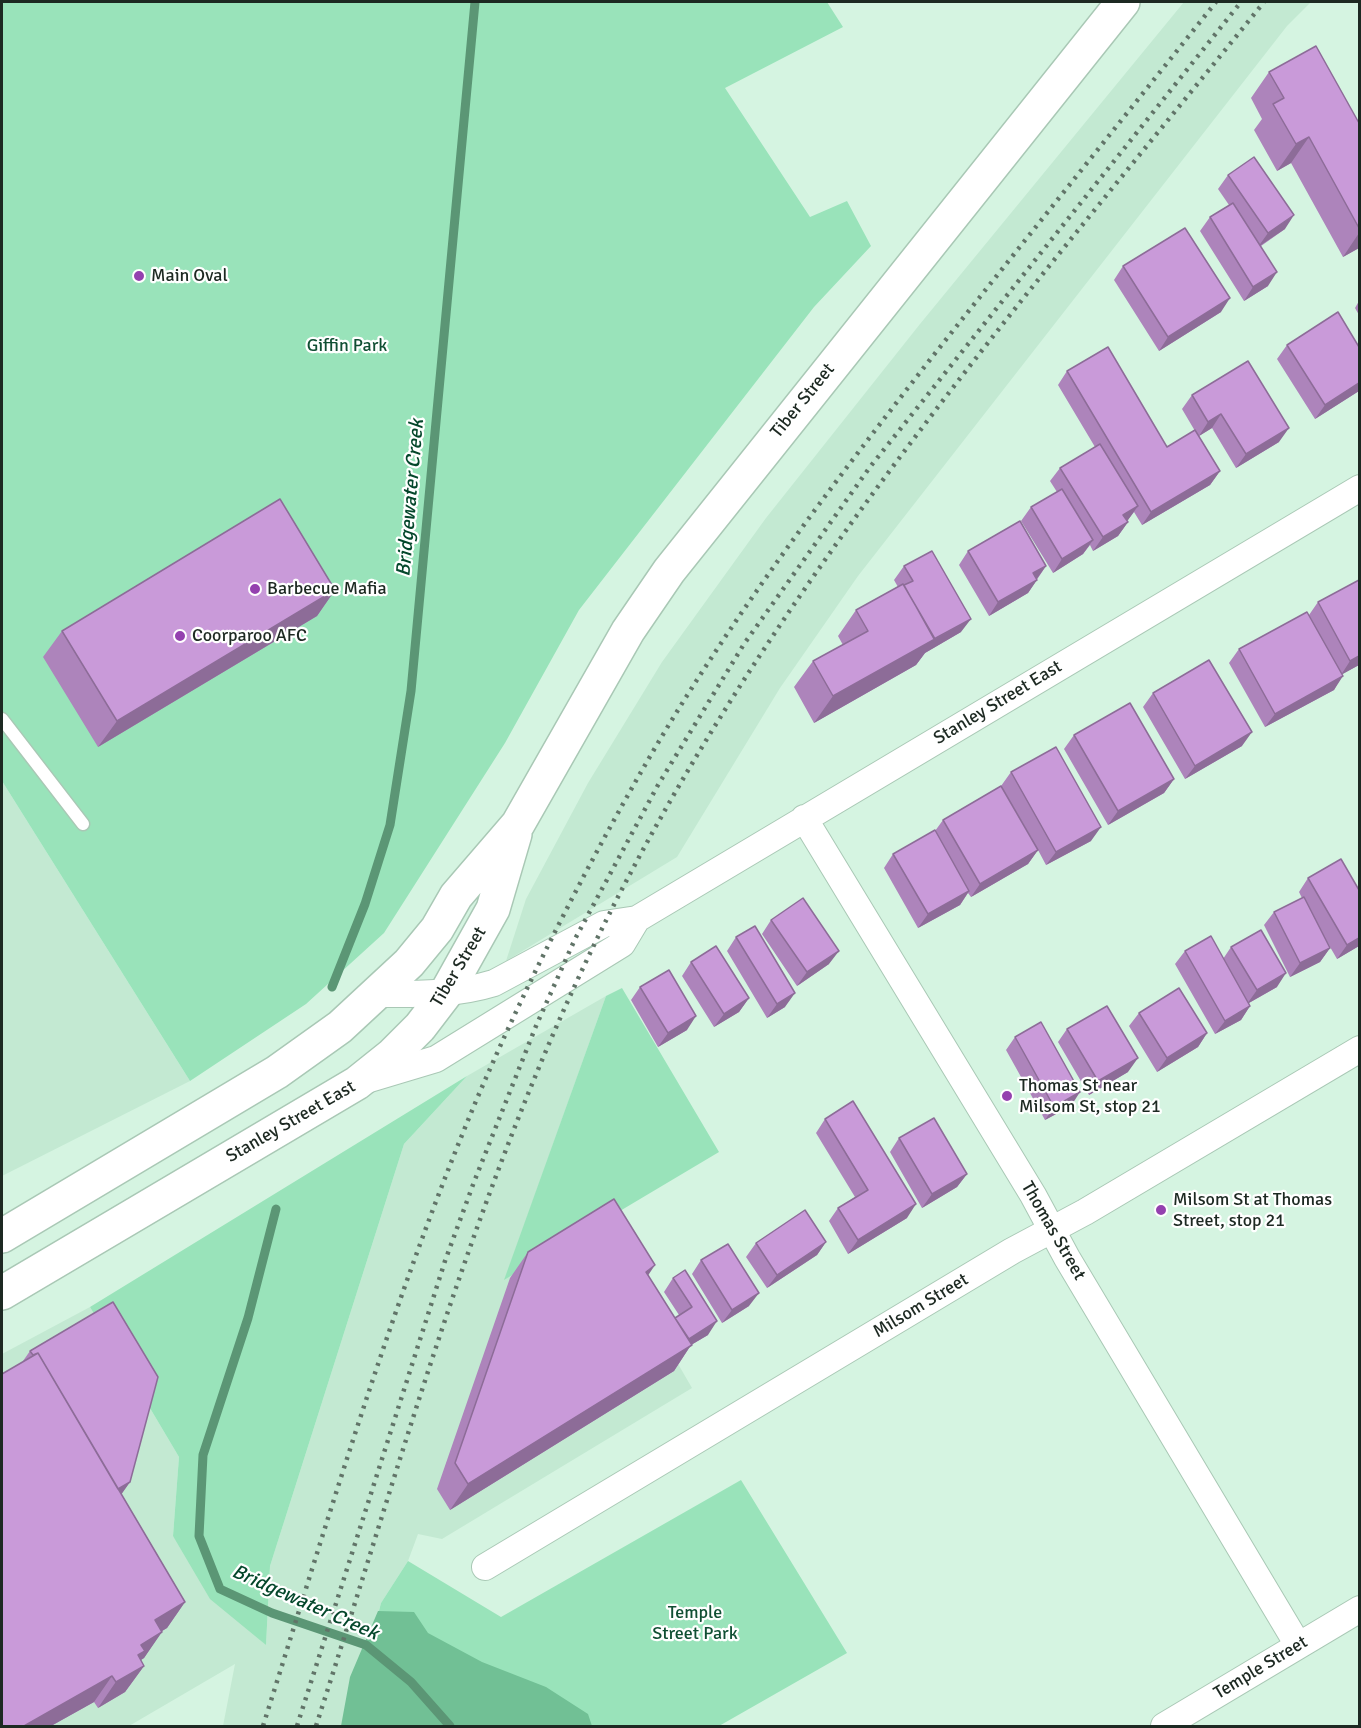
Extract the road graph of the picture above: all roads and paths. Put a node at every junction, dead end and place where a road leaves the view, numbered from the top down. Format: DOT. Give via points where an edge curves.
graph roads {
  1 [pos="1123,2"];
  2 [pos="1359,488"];
  3 [pos="2,719"];
  4 [pos="804,818"];
  5 [pos="83,824"];
  6 [pos="518,824"];
  7 [pos="637,919"];
  8 [pos="446,993"];
  9 [pos="376,994"];
  10 [pos="1359,1049"];
  11 [pos="357,1083"];
  12 [pos="1052,1230"];
  13 [pos="2,1236"];
  14 [pos="2,1293"];
  15 [pos="485,1567"];
  16 [pos="1359,1609"];
  17 [pos="1298,1645"];
  18 [pos="1164,1726"];
  1 -- 6 [label="main road, Tiber Street" via="669,571 628,631"];
  2 -- 4 [label="street, Stanley Street East"];
  3 -- 5 [label="lane"];
  4 -- 7 [label="street, Stanley Street East"];
  4 -- 12 [label="street, Thomas Street"];
  6 -- 8 [label="main road, Tiber Street" via="493,909"];
  6 -- 9 [label="main road, Tiber Street" via="456,896 437,929 409,963"];
  7 -- 8 [label="street, Stanley Street East" via="604,924 494,983"];
  7 -- 11 [label="street, Stanley Street East" via="622,944 436,1059"];
  8 -- 9 [label="street, Stanley Street East"];
  8 -- 11 [label="main road, Tiber Street" via="420,1028"];
  9 -- 13 [label="main road" via="340,1027 277,1072"];
  10 -- 12 [label="street, Milsom Street"];
  11 -- 14 [label="main road, Stanley Street East"];
  12 -- 15 [label="street, Milsom Street"];
  12 -- 17 [label="street, Thomas Street"];
  16 -- 17 [label="street, Temple Street"];
  17 -- 18 [label="street, Temple Street"];
}
